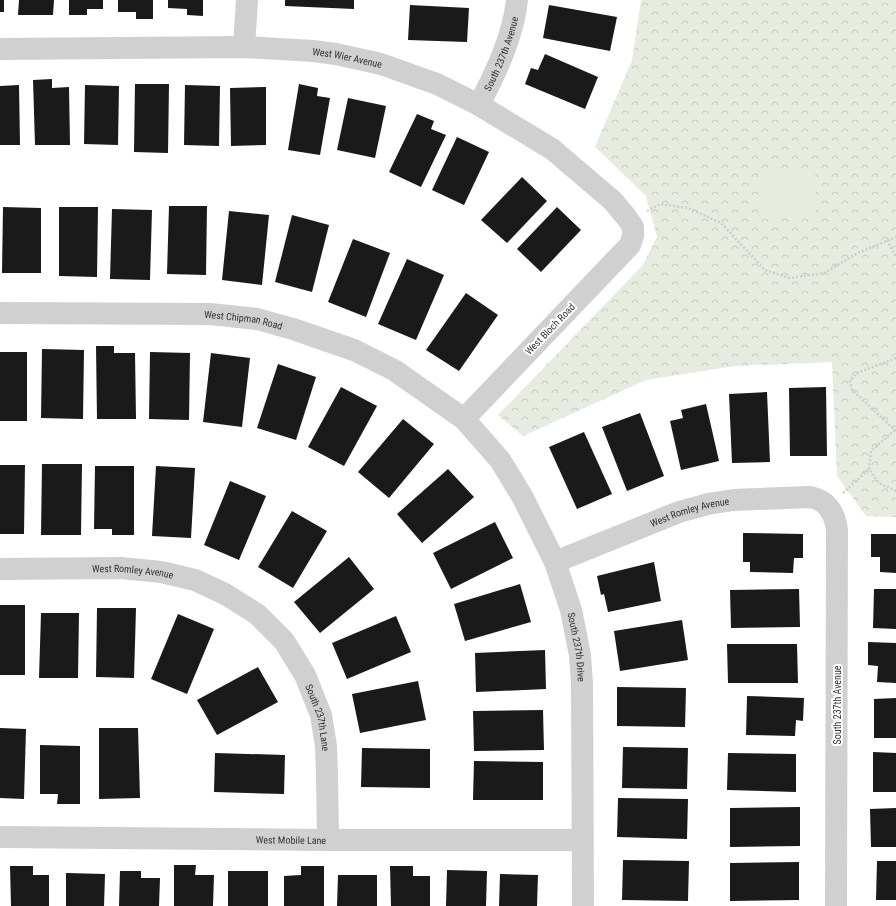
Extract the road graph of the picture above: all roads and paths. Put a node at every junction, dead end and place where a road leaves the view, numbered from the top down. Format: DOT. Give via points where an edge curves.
graph roads {
  1 [pos="247,0"];
  2 [pos="517,0"];
  3 [pos="244,47"];
  4 [pos="0,49"];
  5 [pos="479,105"];
  6 [pos="631,229"];
  7 [pos="896,236"];
  8 [pos="887,240"];
  9 [pos="896,257"];
  10 [pos="0,313"];
  11 [pos="896,358"];
  12 [pos="464,419"];
  13 [pos="896,431"];
  14 [pos="869,469"];
  15 [pos="896,491"];
  16 [pos="828,506"];
  17 [pos="555,562"];
  18 [pos="0,569"];
  19 [pos="257,614"];
  20 [pos="0,837"];
  21 [pos="328,840"];
  22 [pos="582,840"];
  23 [pos="583,906"];
  24 [pos="836,906"];
  1 -- 3 [label="street"];
  2 -- 5 [label="street, South 237th Avenue" via="509,37"];
  3 -- 4 [label="street, West Wier Avenue"];
  3 -- 5 [label="street, West Wier Avenue" via="313,51 381,64 437,84"];
  5 -- 6 [label="street, West Wier Avenue" via="552,150 613,201"];
  6 -- 8 [label="path" via="660,204 688,208 721,223 765,270 790,278 824,273"];
  6 -- 12 [label="street, West Bloch Road" via="630,245 626,250"];
  7 -- 8 [label="path"];
  8 -- 9 [label="path"];
  10 -- 12 [label="street, West Chipman Road" via="210,314 257,319 354,350 394,370"];
  11 -- 13 [label="path" via="857,373 850,380 852,390"];
  12 -- 17 [label="street, South 237th Drive" via="500,460 522,496"];
  13 -- 14 [label="path" via="871,451"];
  14 -- 15 [label="path" via="879,483"];
  14 -- 16 [label="path"];
  16 -- 17 [label="street, West Romley Avenue" via="810,497 733,500 708,504 679,512"];
  16 -- 24 [label="street, South 237th Avenue" via="836,519 838,530"];
  17 -- 22 [label="street, South 237th Drive" via="571,610 580,655"];
  18 -- 19 [label="street, West Romley Avenue" via="121,568 161,572 195,580 225,594"];
  19 -- 21 [label="street, South 237th Lane" via="284,641 305,675 320,715 327,761"];
  20 -- 21 [label="street, West Mobile Lane"];
  21 -- 22 [label="street, West Mobile Lane"];
  22 -- 23 [label="street, South 237th Drive"];
}
